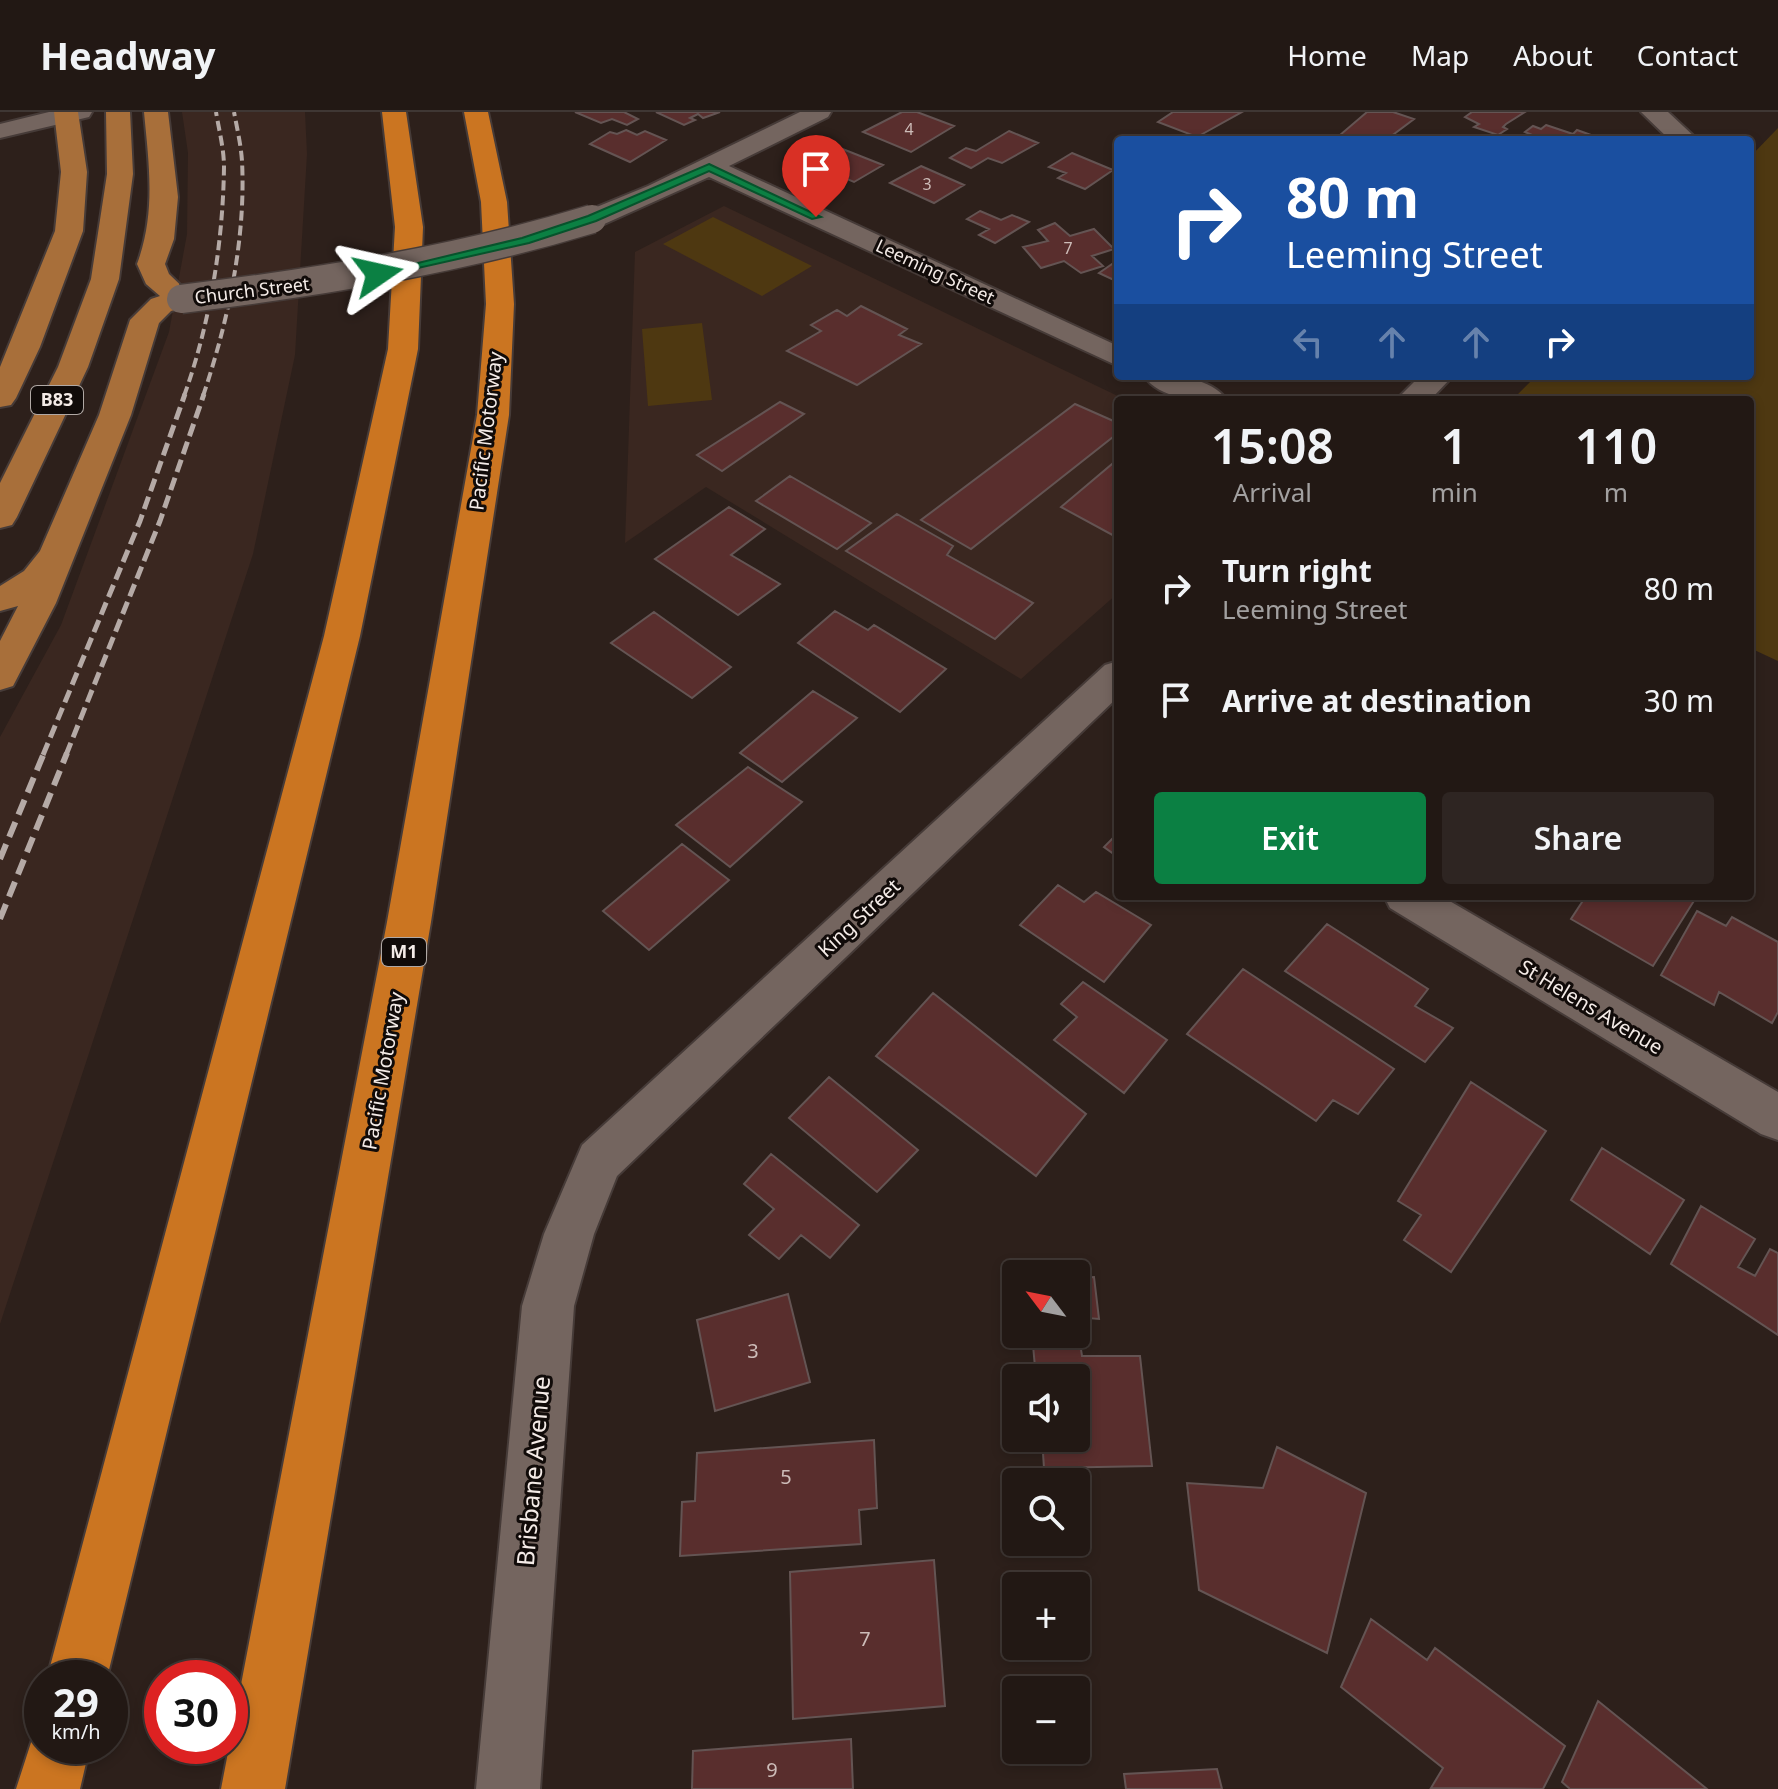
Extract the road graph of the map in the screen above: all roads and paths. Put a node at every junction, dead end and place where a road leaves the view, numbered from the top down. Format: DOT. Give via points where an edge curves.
graph roads {
  1 [pos="118,112"];
  2 [pos="156,112"];
  3 [pos="394,112"];
  4 [pos="476,112"];
  5 [pos="819,112"];
  6 [pos="1653,112"];
  7 [pos="71,113"];
  8 [pos="0,131"];
  9 [pos="1680,136"];
  10 [pos="709,167"];
  11 [pos="181,299"];
  12 [pos="1114,355"];
  13 [pos="1168,380"];
  14 [pos="1434,380"];
  15 [pos="1202,396"];
  16 [pos="1416,396"];
  17 [pos="0,398"];
  18 [pos="0,517"];
  19 [pos="56,554"];
  20 [pos="0,599"];
  21 [pos="0,676"];
  22 [pos="1114,685"];
  23 [pos="1102,715"];
  24 [pos="1412,900"];
  25 [pos="1778,1118"];
  26 [pos="599,1161"];
  27 [pos="82,1660"];
  28 [pos="54,1764"];
  29 [pos="48,1789"];
  30 [pos="253,1789"];
  31 [pos="508,1789"];
  1 -- 18 [label="main road, B83" via="120,174 105,279 73,367"];
  2 -- 11 [label="main road" via="165,197 151,264 156,278"];
  3 -- 27 [label="highway" via="409,227 403,349 342,636"];
  4 -- 30 [label="highway, Pacific Motorway / M1" via="494,202 500,304 493,415 409,922"];
  5 -- 10 [label="street, Church Street"];
  6 -- 9 [label="street"];
  7 -- 8 [label="street"];
  7 -- 17 [label="main road, B83" via="69,231"];
  10 -- 11 [label="street, Church Street, bridge" via="592,219 525,241 378,274"];
  10 -- 12 [label="street, Leeming Street"];
  11 -- 19 [label="main road" via="161,305 145,320 115,415"];
  13 -- 15 [label="street"];
  14 -- 16 [label="street"];
  19 -- 20 [label="main road" via="38,579"];
  19 -- 21 [label="main road" via="38,603"];
  22 -- 23 [label="street, King Street"];
  23 -- 26 [label="street, King Street"];
  24 -- 25 [label="street, St Helens Avenue"];
  26 -- 31 [label="street, Brisbane Avenue" via="569,1234 548,1306"];
  28 -- 29 [label="highway"];
}
